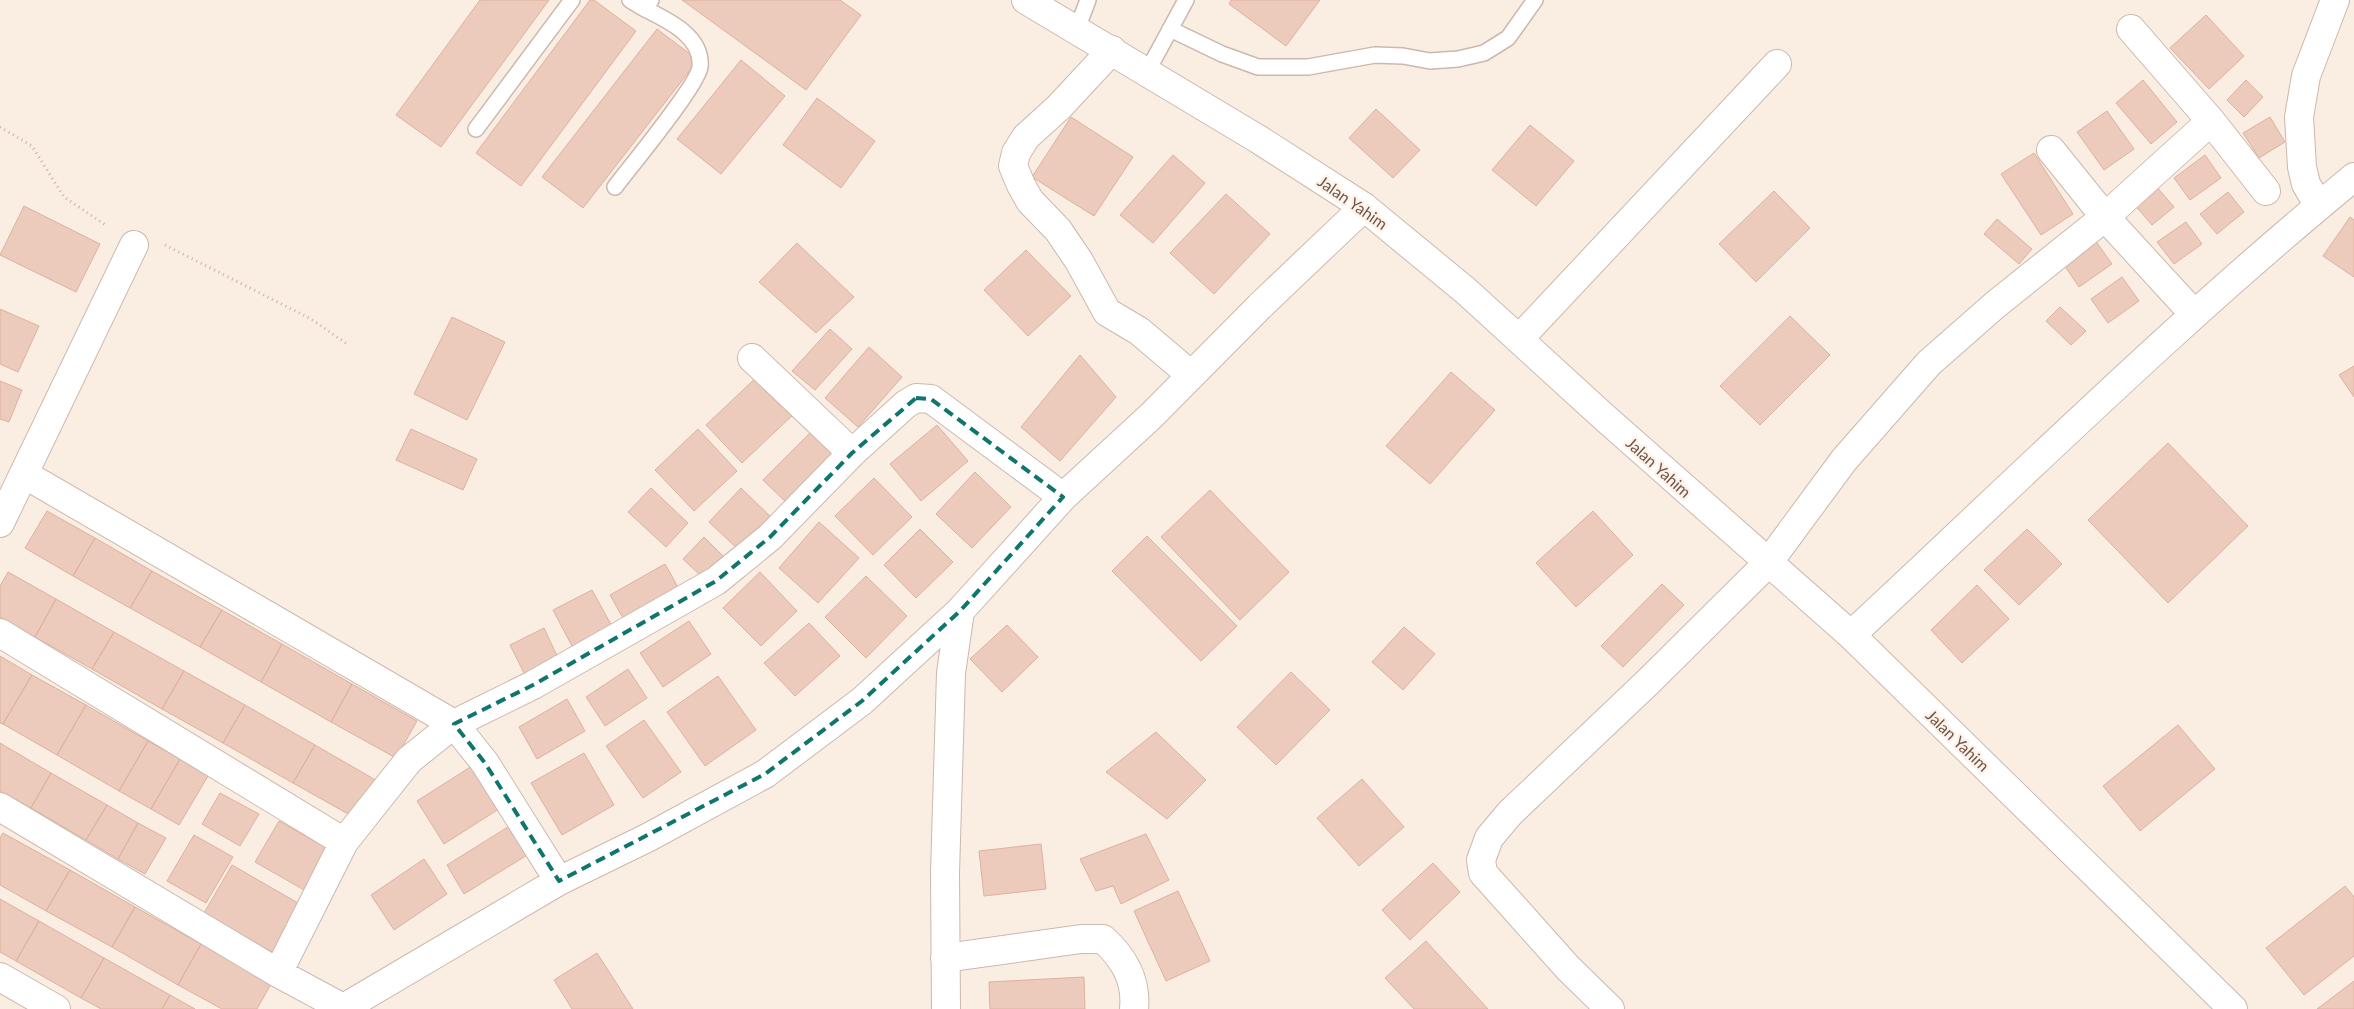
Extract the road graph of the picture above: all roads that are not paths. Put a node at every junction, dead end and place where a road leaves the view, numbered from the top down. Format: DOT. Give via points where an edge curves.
graph roads {
  1 [pos="572,0"];
  2 [pos="630,0"];
  3 [pos="1026,0"];
  4 [pos="1088,0"];
  5 [pos="1186,0"];
  6 [pos="1535,0"];
  7 [pos="2335,0"];
  8 [pos="648,5"];
  9 [pos="1077,29"];
  10 [pos="1170,29"];
  11 [pos="2131,29"];
  12 [pos="1112,50"];
  13 [pos="1777,64"];
  14 [pos="1147,72"];
  15 [pos="2211,121"];
  16 [pos="476,129"];
  17 [pos="2051,150"];
  18 [pos="2354,177"];
  19 [pos="615,187"];
  20 [pos="2266,190"];
  21 [pos="2319,206"];
  22 [pos="1364,207"];
  23 [pos="2105,216"];
  24 [pos="134,244"];
  25 [pos="2194,314"];
  26 [pos="1518,339"];
  27 [pos="752,358"];
  28 [pos="1191,375"];
  29 [pos="852,453"];
  30 [pos="24,474"];
  31 [pos="1063,497"];
  32 [pos="0,523"];
  33 [pos="1768,563"];
  34 [pos="960,611"];
  35 [pos="0,633"];
  36 [pos="1851,635"];
  37 [pos="454,724"];
  38 [pos="0,807"];
  39 [pos="344,842"];
  40 [pos="559,881"];
  41 [pos="945,958"];
  42 [pos="278,973"];
  43 [pos="0,977"];
  44 [pos="342,1008"];
  45 [pos="56,1009"];
  46 [pos="946,1009"];
  47 [pos="1134,1009"];
  48 [pos="1610,1009"];
  49 [pos="2233,1009"];
  1 -- 16 [label="lane"];
  2 -- 8 [label="lane"];
  3 -- 9 [label="street, Jalan Yahim"];
  4 -- 9 [label="lane"];
  5 -- 10 [label="lane"];
  6 -- 10 [label="lane" via="1508,38 1484,53 1458,59 1430,61 1375,55 1308,67 1258,67"];
  7 -- 21 [label="street" via="2306,76 2300,117 2302,167 2306,184"];
  8 -- 19 [label="lane" via="690,38 700,67 692,87"];
  9 -- 12 [label="street, Jalan Yahim"];
  10 -- 14 [label="lane"];
  11 -- 15 [label="street"];
  12 -- 14 [label="street, Jalan Yahim"];
  12 -- 28 [label="street" via="1059,107 1026,136 1013,166 1030,201 1058,230 1107,312 1139,331"];
  13 -- 26 [label="street"];
  14 -- 22 [label="street, Jalan Yahim"];
  15 -- 20 [label="street"];
  15 -- 23 [label="street"];
  17 -- 23 [label="street"];
  18 -- 21 [label="street"];
  21 -- 25 [label="street"];
  22 -- 26 [label="street, Jalan Yahim" via="1466,291"];
  22 -- 28 [label="street"];
  23 -- 25 [label="street"];
  23 -- 33 [label="street" via="1929,362 1844,460"];
  24 -- 30 [label="street"];
  25 -- 36 [label="street"];
  26 -- 33 [label="street, Jalan Yahim"];
  27 -- 29 [label="street"];
  28 -- 31 [label="street"];
  29 -- 31 [label="street" via="906,404 916,398 931,399"];
  29 -- 37 [label="street" via="770,538 716,581 533,685"];
  30 -- 32 [label="street"];
  30 -- 37 [label="street"];
  31 -- 34 [label="street"];
  33 -- 36 [label="street, Jalan Yahim"];
  33 -- 48 [label="street" via="1510,813 1489,838 1481,860 1483,873 1492,884"];
  34 -- 40 [label="street" via="862,701 765,774"];
  34 -- 41 [label="street" via="951,673"];
  35 -- 39 [label="street"];
  36 -- 49 [label="street, Jalan Yahim"];
  37 -- 39 [label="street" via="409,760"];
  37 -- 40 [label="street" via="485,763"];
  38 -- 42 [label="street"];
  39 -- 42 [label="street"];
  40 -- 44 [label="street"];
  41 -- 46 [label="street"];
  41 -- 47 [label="street" via="1081,939 1102,939 1115,950 1133,983"];
  42 -- 44 [label="street"];
  43 -- 45 [label="street"];
}
